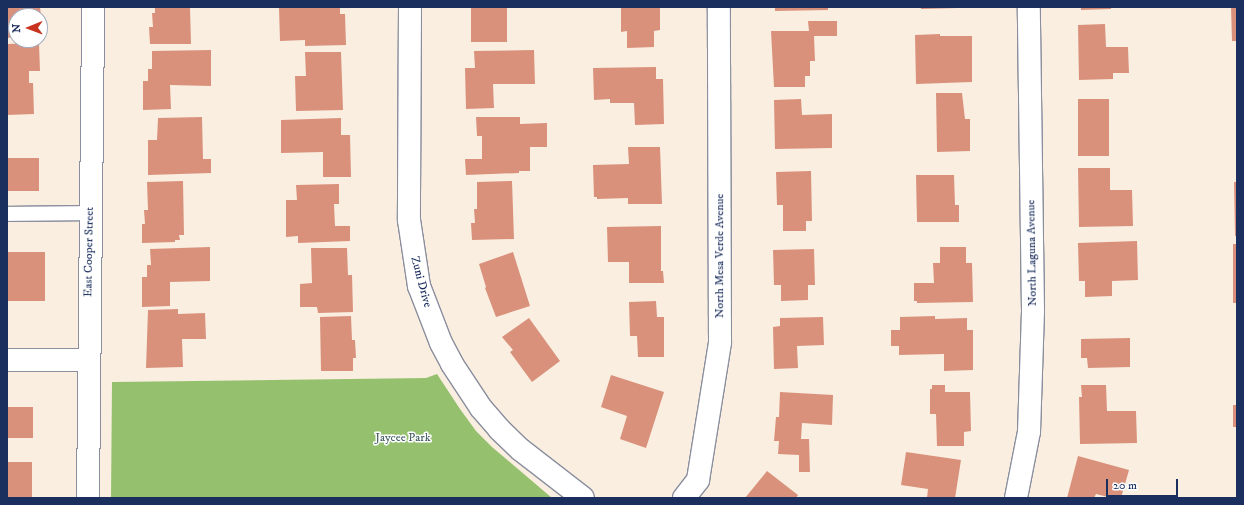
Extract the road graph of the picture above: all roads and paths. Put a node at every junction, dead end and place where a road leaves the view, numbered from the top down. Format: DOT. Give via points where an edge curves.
graph roads {
  1 [pos="93,7"];
  2 [pos="410,7"];
  3 [pos="719,7"];
  4 [pos="1029,7"];
  5 [pos="90,213"];
  6 [pos="7,214"];
  7 [pos="7,360"];
  8 [pos="88,360"];
  9 [pos="88,498"];
  10 [pos="583,498"];
  11 [pos="684,498"];
  12 [pos="1016,498"];
  1 -- 5 [label="street, East Cooper Street"];
  2 -- 10 [label="street, Zuni Drive" via="409,220 419,286 444,348 481,408 499,430 521,450"];
  3 -- 11 [label="street, North Mesa Verde Avenue" via="720,342 698,480"];
  4 -- 12 [label="street, North Laguna Avenue" via="1032,325 1029,432"];
  5 -- 6 [label="lane"];
  5 -- 8 [label="street, East Cooper Street"];
  7 -- 8 [label="street"];
  8 -- 9 [label="street, East Cooper Street"];
}
